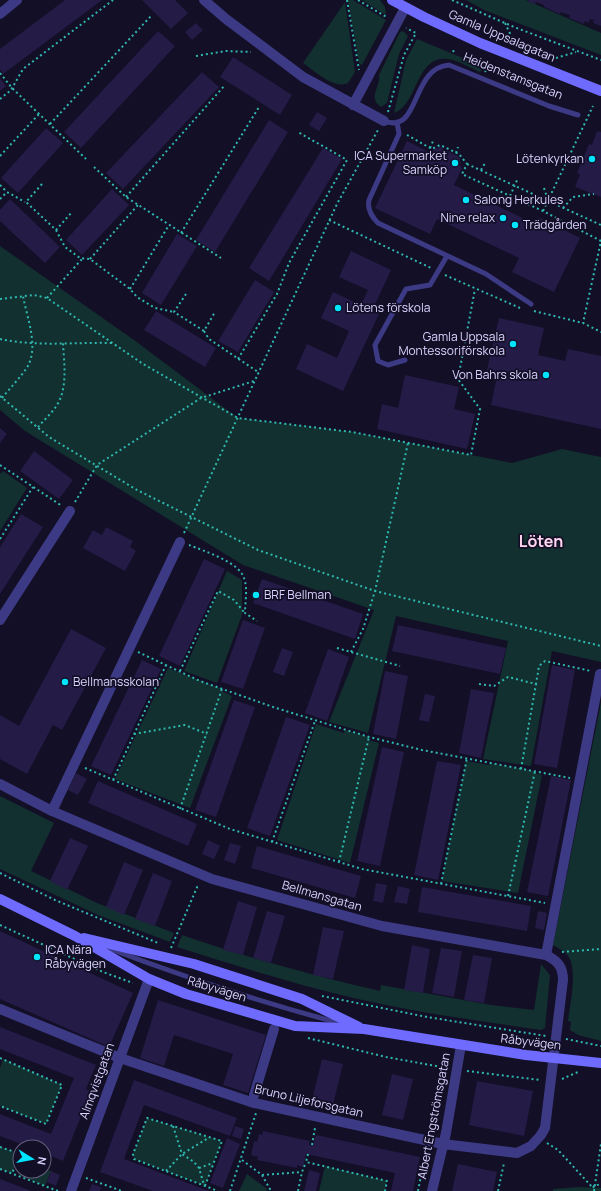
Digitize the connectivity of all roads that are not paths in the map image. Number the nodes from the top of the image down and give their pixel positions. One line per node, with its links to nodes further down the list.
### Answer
1 (18, 0): 5 (street)
2 (204, 0): 7 (street)
3 (394, 1): 4 (main road, Gamla Uppsalagatan)
4 (405, 8): 6 (main road, Gamla Uppsalagatan); 7 (street)
5 (0, 14)
6 (601, 91)
7 (353, 105): 9 (street)
8 (578, 115): 10 (lane, Heidenstamsgatan)
9 (384, 121): 10 (lane)
10 (397, 122): 11 (lane)
11 (447, 256): 12 (lane); 13 (lane)
12 (531, 304)
13 (405, 360)
14 (70, 511): 16 (street)
15 (180, 542): 19 (street)
16 (0, 620)
17 (600, 674): 22 (street)
18 (0, 784): 19 (street, Bellmansgatan)
19 (52, 811): 22 (street, Bellmansgatan)
20 (0, 899): 21 (main road, Råbyvägen)
21 (74, 936): 23 (main road, Råbyvägen); 26 (lane, Råbyvägen); 26 (main road, Råbyvägen)
22 (546, 955): 29 (street)
23 (149, 979): 26 (main road, Råbyvägen); 28 (street, Almqvistgatan)
24 (0, 1008): 28 (street, Bruno Liljeforsgatan)
25 (274, 1029): 31 (street)
26 (364, 1029): 27 (main road, Råbyvägen)
27 (461, 1045): 29 (main road, Råbyvägen); 32 (street, Albert Engströmsgatan)
28 (120, 1058): 32 (street, Bruno Liljeforsgatan); 33 (street, Almqvistgatan)
29 (554, 1058): 30 (main road, Råbyvägen); 32 (street, Bruno Liljeforsgatan)
30 (601, 1064)
31 (254, 1095)
32 (443, 1144): 34 (street, Albert Engströmsgatan)
33 (71, 1191)
34 (432, 1191)

